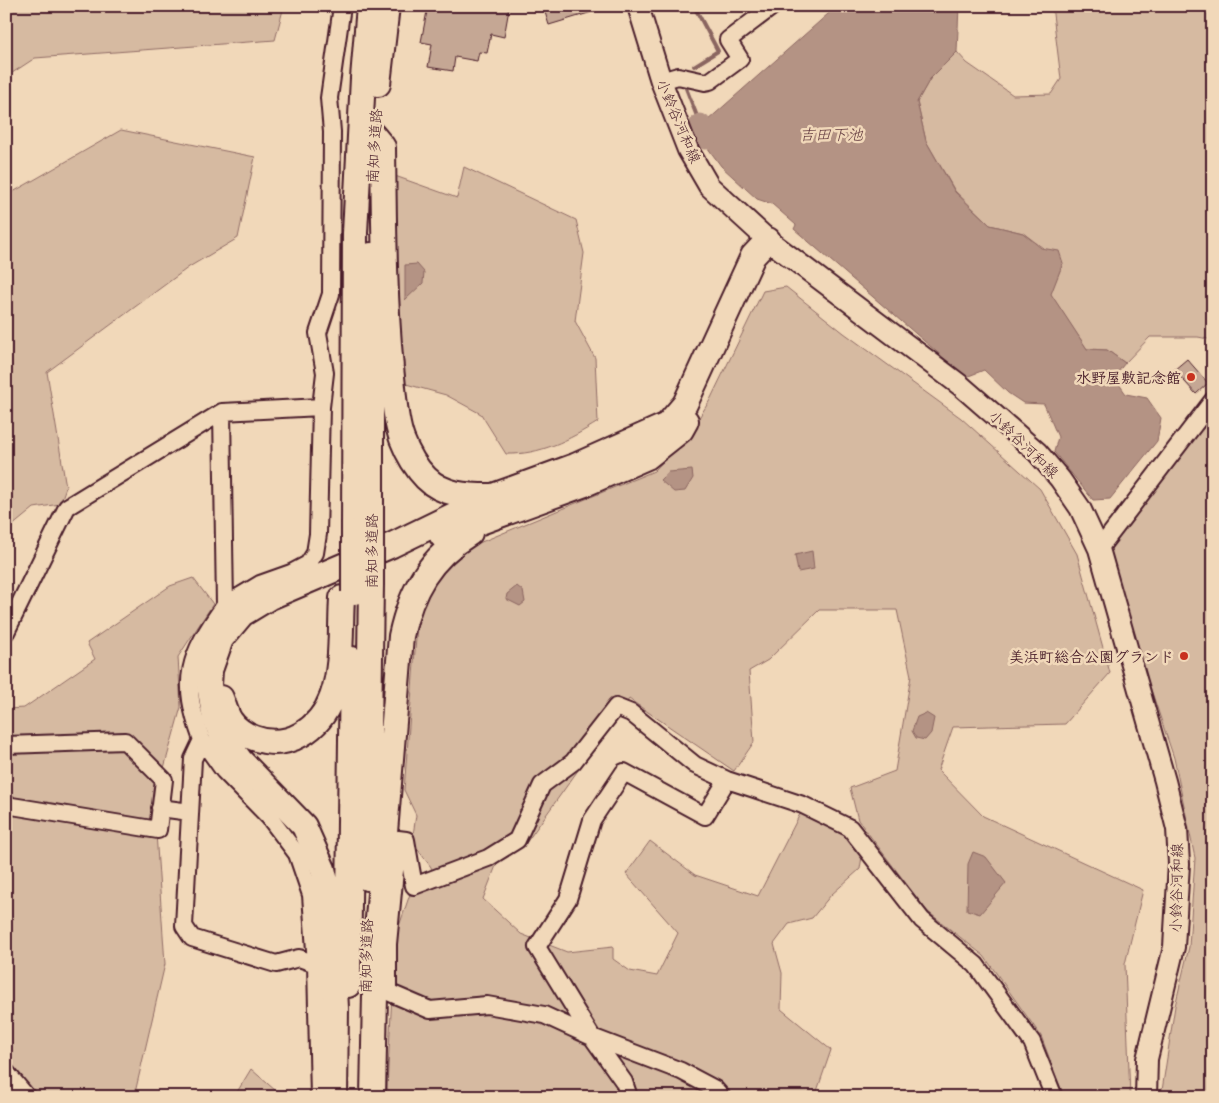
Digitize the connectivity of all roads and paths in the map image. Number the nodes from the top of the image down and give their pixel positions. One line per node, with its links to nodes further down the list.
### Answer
1 (342, 6): 10 (street)
2 (369, 6): 13 (highway, 南知多道路)
3 (387, 6): 7 (highway, 南知多道路)
4 (638, 6): 6 (main road, 小鈴谷河和線)
5 (773, 6): 6 (street)
6 (661, 81): 8 (main road, 小鈴谷河和線)
7 (373, 135): 12 (highway); 13 (highway, 南知多道路)
8 (768, 240): 12 (highway); 14 (main road, 小鈴谷河和線)
9 (1213, 400): 14 (street)
10 (321, 407): 11 (street); 16 (street)
11 (222, 412): 16 (street); 17 (street)
12 (494, 507): 15 (highway); 29 (highway); 32 (highway)
13 (356, 534): 15 (highway, 南知多道路, bridge)
14 (1100, 549): 36 (main road, 小鈴谷河和線)
15 (356, 591): 30 (highway, 南知多道路); 31 (highway, 南知多道路)
16 (225, 605): 18 (street)
17 (6, 632)
18 (202, 740): 23 (street); 24 (street)
19 (6, 745): 22 (street)
20 (727, 780): 25 (street); 25 (street); 35 (street)
21 (6, 805): 22 (street)
22 (160, 808): 23 (street)
23 (190, 812): 24 (street)
24 (316, 964): 28 (street)
25 (592, 1037): 33 (street); 34 (street)
26 (6, 1072): 27 (street)
27 (27, 1097)
28 (319, 1097)
29 (335, 1097)
30 (346, 1097)
31 (364, 1097)
32 (373, 1097)
33 (629, 1097)
34 (722, 1097)
35 (1054, 1097)
36 (1146, 1097)

